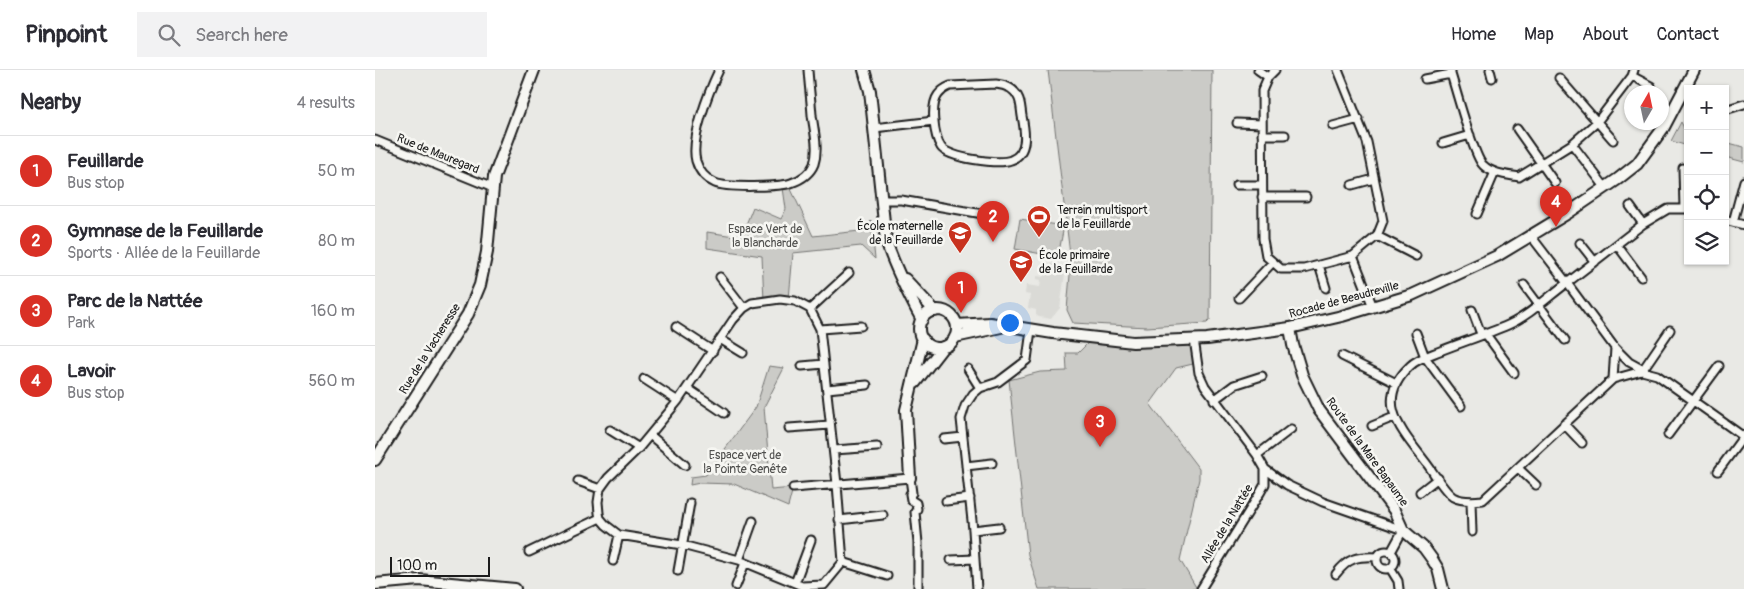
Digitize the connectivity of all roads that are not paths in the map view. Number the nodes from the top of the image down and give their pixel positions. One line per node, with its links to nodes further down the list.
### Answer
1 (534, 70): 47 (street, Rue de la Vacheresse)
2 (719, 70): 3 (street)
3 (808, 70)
4 (865, 70): 18 (street)
5 (873, 70): 18 (street)
6 (1258, 70): 13 (street)
7 (1275, 70): 13 (street)
8 (1338, 70): 21 (street)
9 (1489, 70): 14 (street)
10 (1694, 70): 46 (street, Rocade de Beaudreville)
11 (1451, 72): 16 (street); 31 (street)
12 (1633, 73): 17 (street); 23 (street)
13 (1268, 77): 25 (street)
14 (1492, 78)
15 (1559, 78): 23 (street)
16 (1425, 79)
17 (1650, 85)
18 (870, 91): 27 (street)
19 (1744, 104): 20 (street)
20 (1729, 109)
21 (1359, 119): 26 (street); 39 (street)
22 (934, 121): 22 (street); 27 (street)
23 (1597, 122): 33 (street); 35 (street)
24 (1237, 123): 25 (street)
25 (1262, 124): 29 (street)
26 (1333, 126)
27 (874, 128): 50 (street)
28 (1517, 129): 36 (street)
29 (1262, 134): 30 (street); 44 (street)
30 (1285, 135)
31 (1470, 135): 34 (street); 38 (street)
32 (375, 140): 47 (street, Rue de Mauregard)
33 (1613, 140)
34 (1443, 142)
35 (1573, 144): 36 (street); 46 (street)
36 (1542, 163): 38 (street); 42 (street)
37 (1683, 168): 41 (street)
38 (1495, 172): 54 (street)
39 (1374, 179): 45 (street); 59 (street)
40 (1744, 181): 56 (street)
41 (1684, 182)
42 (1555, 183)
43 (1236, 185): 44 (street)
44 (1262, 185): 48 (street)
45 (1352, 185)
46 (1605, 187): 60 (street, Rocade de Beaudreville)
47 (493, 188): 141 (street, Rue de la Vacheresse)
48 (1262, 197): 49 (street); 65 (street)
49 (1306, 197)
50 (881, 200): 53 (street); 68 (street)
51 (1630, 206): 57 (street)
52 (1684, 209): 57 (street)
53 (983, 214)
54 (1477, 214)
55 (1729, 221): 56 (street)
56 (1733, 222): 58 (street)
57 (1643, 224): 62 (street)
58 (1744, 225)
59 (1377, 236): 63 (street); 64 (street)
60 (1531, 236): 72 (street); 78 (street, Rocade de Beaudreville)
61 (1580, 243): 66 (street)
62 (1617, 245): 66 (street); 71 (street)
63 (1353, 256): 67 (street); 78 (street)
64 (1416, 256)
65 (1273, 262): 67 (street); 75 (street)
66 (1595, 262): 72 (street)
67 (1319, 265): 74 (street)
68 (897, 270): 81 (street); 82 (street)
69 (849, 273): 79 (street)
70 (720, 277): 77 (street)
71 (1641, 277)
72 (1567, 283): 76 (street); 99 (street)
73 (1524, 285): 76 (street)
74 (1326, 288)
75 (1239, 298)
76 (1538, 306): 92 (street); 97 (street)
77 (744, 308): 79 (street); 94 (street)
78 (1373, 308): 87 (street, Rocade de Beaudreville)
79 (811, 309): 88 (street)
80 (1472, 310): 92 (street)
81 (935, 311): 82 (street); 83 (street)
82 (922, 320): 96 (street)
83 (957, 325): 85 (street, Rocade de Beaudreville); 93 (street)
84 (861, 326): 88 (street)
85 (1004, 326): 89 (street, Rocade de Beaudreville); 93 (street, Rocade de Beaudreville)
86 (675, 327): 100 (street)
87 (1290, 328): 95 (street, Rocade de Beaudreville); 166 (street, Route de la Mare Bapaume)
88 (820, 329): 104 (street)
89 (1031, 330): 95 (street, Rocade de Beaudreville); 117 (street)
90 (1670, 330): 108 (street)
91 (1415, 333): 103 (street)
92 (1483, 334): 103 (street); 109 (street)
93 (955, 337): 98 (street)
94 (720, 339): 100 (street); 101 (street)
95 (1195, 339): 119 (street)
96 (923, 340): 98 (street); 115 (street)
97 (1565, 340)
98 (943, 347): 115 (street)
99 (1615, 348): 108 (street); 112 (street)
100 (713, 351): 116 (street)
101 (743, 354)
102 (1342, 356): 113 (street)
103 (1425, 357): 113 (street); 122 (street)
104 (825, 364): 105 (street); 118 (street)
105 (802, 366)
106 (1719, 366): 121 (street)
107 (968, 369): 117 (street)
108 (1642, 372): 112 (street); 121 (street)
109 (1514, 373)
110 (1262, 376): 119 (street)
111 (644, 379): 120 (street)
112 (1613, 379): 125 (street)
113 (1396, 383): 124 (street)
114 (867, 385): 118 (street)
115 (913, 386): 148 (street)
116 (687, 388): 120 (street); 123 (street)
117 (980, 388): 133 (street)
118 (827, 389): 126 (street)
119 (1214, 400): 140 (street)
120 (678, 401): 131 (street)
121 (1693, 401): 132 (street); 134 (street)
122 (1461, 406)
123 (724, 413)
124 (1394, 417): 127 (street); 149 (street)
125 (1564, 424): 136 (street); 146 (street)
126 (830, 425): 128 (street); 139 (street)
127 (1372, 426)
128 (789, 428)
129 (1291, 429): 140 (street)
130 (610, 430): 138 (street)
131 (650, 435): 138 (street); 143 (street)
132 (1668, 435)
133 (963, 436): 135 (street); 144 (street)
134 (1744, 437): 147 (street)
135 (944, 439)
136 (1582, 443)
137 (877, 447): 139 (street)
138 (639, 448): 154 (street)
139 (834, 450): 151 (street)
140 (1257, 455): 145 (street)
141 (375, 460)
142 (992, 463): 144 (street)
143 (685, 465)
144 (967, 466): 156 (street)
145 (1265, 468): 166 (street); 194 (street, Allée de la Nattée)
146 (1518, 468): 152 (street); 157 (street)
147 (1718, 471)
148 (910, 478): 151 (street); 192 (street)
149 (1438, 478): 155 (street); 157 (street)
150 (578, 481): 154 (street)
151 (837, 484): 153 (street); 162 (street)
152 (1536, 485)
153 (793, 488)
154 (600, 489): 161 (street)
155 (1419, 492)
156 (970, 498): 158 (street); 165 (street)
157 (1471, 501): 167 (street)
158 (946, 502)
159 (690, 503): 170 (street)
160 (883, 515): 162 (street)
161 (600, 518): 168 (street); 171 (street)
162 (839, 520): 178 (street)
163 (753, 521): 177 (street)
164 (999, 527): 165 (street)
165 (973, 530): 174 (street)
166 (1403, 530): 172 (street); 186 (street, Route de la Mare Bapaume)
167 (1472, 532)
168 (619, 535): 170 (street); 175 (street)
169 (811, 540): 183 (street)
170 (682, 545): 177 (street); 180 (street)
171 (529, 552)
172 (1391, 552): 173 (street); 179 (street)
173 (1377, 557): 179 (street); 181 (street)
174 (975, 559): 176 (street); 193 (street)
175 (613, 560)
176 (951, 560)
177 (742, 561): 183 (street); 187 (street)
178 (843, 562): 182 (street); 188 (street)
179 (1390, 568): 195 (street)
180 (678, 571)
181 (1337, 574)
182 (887, 576)
183 (795, 583): 189 (street)
184 (375, 584): 185 (street)
185 (471, 585): 190 (street); 191 (street)
186 (1442, 585)
187 (736, 586)
188 (825, 587): 189 (street)
189 (802, 588)
190 (386, 589)
191 (515, 589)
192 (918, 589)
193 (977, 589)
194 (1201, 589)
195 (1399, 589)

